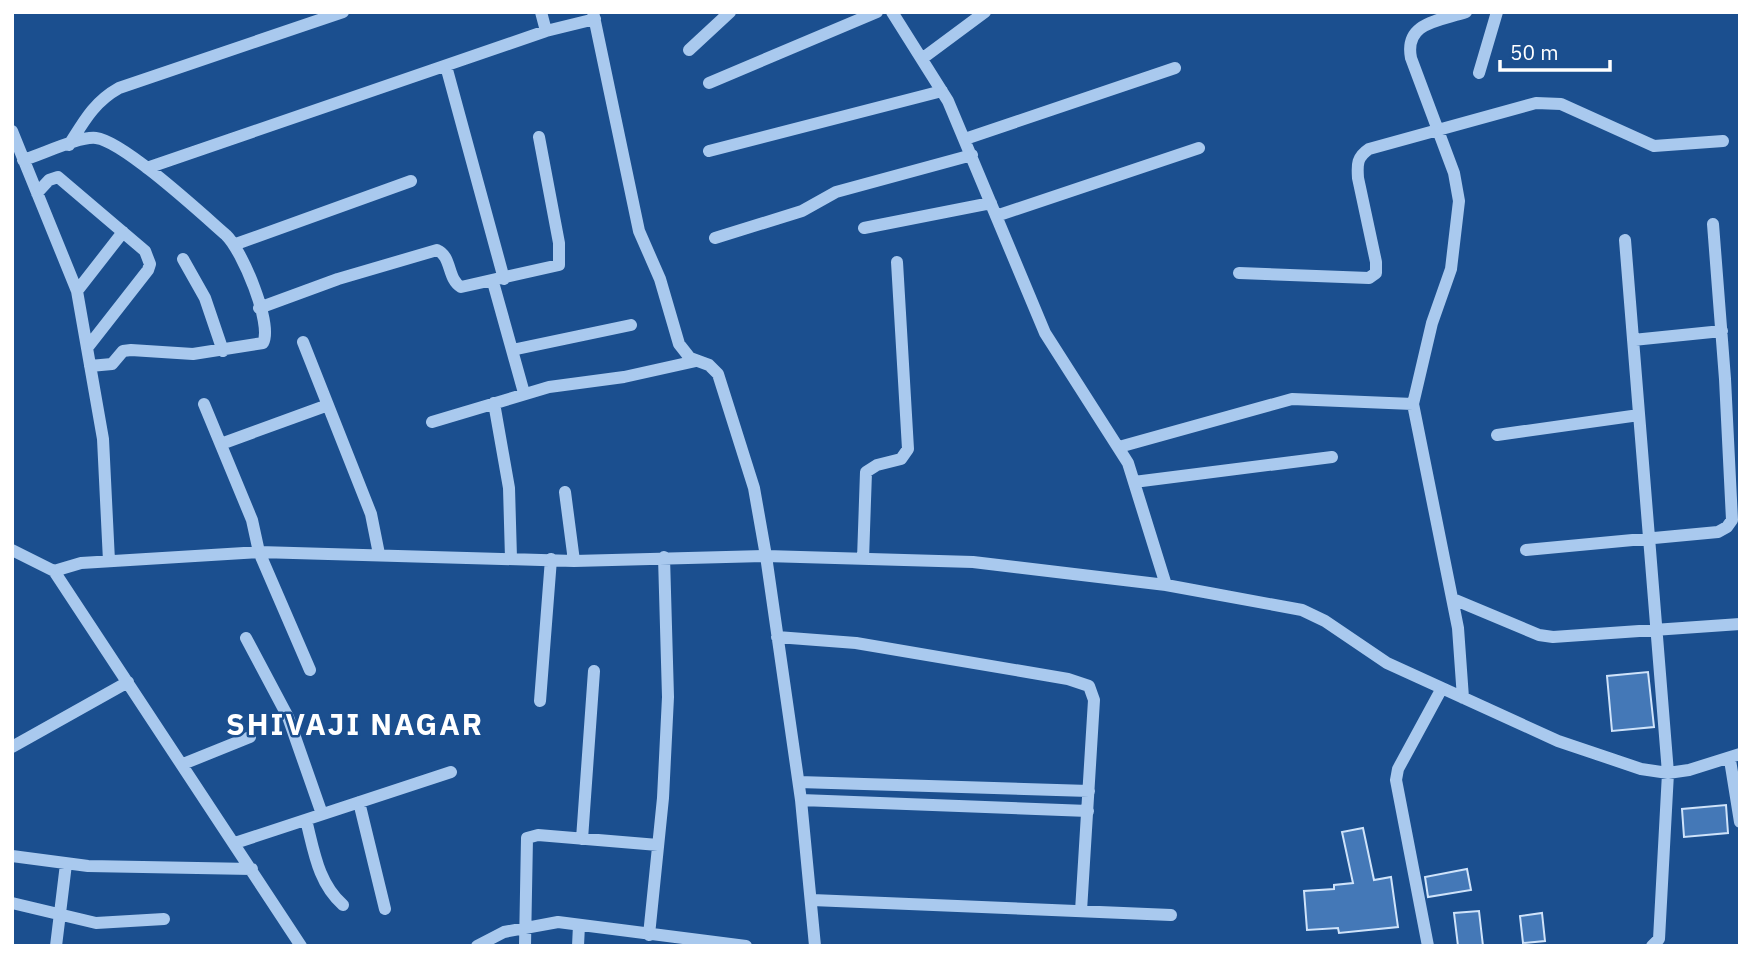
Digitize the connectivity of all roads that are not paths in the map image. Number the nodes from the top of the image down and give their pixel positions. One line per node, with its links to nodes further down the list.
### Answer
1 (344, 12): 23 (street)
2 (541, 12): 10 (street)
3 (730, 12): 11 (street)
4 (877, 12): 16 (street)
5 (892, 12): 12 (street)
6 (985, 12): 12 (street)
7 (1466, 12): 18 (street)
8 (1497, 12): 15 (street)
9 (594, 15): 10 (street); 52 (street)
10 (546, 31): 13 (street)
11 (690, 50)
12 (923, 58): 17 (street)
13 (446, 66): 28 (street); 42 (street)
14 (1175, 68): 21 (street)
15 (1479, 73)
16 (709, 83)
17 (942, 91): 21 (street); 25 (street)
18 (1438, 131): 22 (street); 41 (street); 57 (street)
19 (12, 133): 27 (street)
20 (539, 136): 42 (street)
21 (965, 139): 26 (street)
22 (1723, 141)
23 (69, 145): 27 (street); 28 (street)
24 (1199, 148): 32 (street)
25 (709, 151)
26 (972, 155): 31 (street); 36 (street)
27 (23, 160): 30 (street)
28 (147, 168): 38 (street)
29 (411, 181): 38 (street)
30 (37, 193): 35 (street); 43 (street)
31 (991, 203): 32 (street); 34 (street)
32 (996, 216): 63 (street)
33 (1713, 224): 46 (street)
34 (864, 228)
35 (123, 232): 43 (street); 49 (street)
36 (715, 238)
37 (1625, 240): 47 (street)
38 (236, 244): 44 (street)
39 (183, 259): 51 (street)
40 (897, 262): 76 (street)
41 (1239, 273)
42 (498, 281): 44 (street); 50 (street)
43 (76, 291): 49 (street)
44 (259, 308): 51 (street)
45 (631, 325): 50 (street)
46 (1722, 331): 47 (street); 67 (street)
47 (1633, 340): 59 (street)
48 (303, 342): 58 (street)
49 (87, 348): 53 (street)
50 (512, 350): 54 (street)
51 (223, 351): 53 (street)
52 (696, 361): 54 (street); 72 (street)
53 (90, 366): 77 (street)
54 (524, 393): 55 (street)
55 (494, 403): 60 (street); 74 (street)
56 (204, 404): 62 (street)
57 (1413, 404): 63 (street); 81 (street)
58 (328, 405): 62 (street); 71 (street)
59 (1639, 415): 61 (street); 67 (street)
60 (432, 422)
61 (1497, 435)
62 (221, 444): 70 (street)
63 (1119, 447): 65 (street)
64 (1332, 457): 65 (street)
65 (1133, 482): 80 (street)
66 (565, 492): 78 (street)
67 (1649, 538): 69 (street); 83 (street)
68 (12, 550): 79 (street)
69 (1525, 550)
70 (259, 552): 71 (street); 77 (street); 86 (street)
71 (379, 554): 74 (street)
72 (766, 556): 73 (street); 76 (street); 84 (street)
73 (664, 557): 78 (street); 110 (street)
74 (510, 558): 75 (street)
75 (551, 559): 78 (street); 91 (street)
76 (863, 559): 80 (street)
77 (109, 561): 79 (street)
78 (574, 561)
79 (54, 571): 88 (street)
80 (1166, 585): 89 (street)
81 (1453, 598): 83 (street); 90 (street)
82 (1740, 624): 83 (street)
83 (1657, 632): 97 (street)
84 (777, 637): 98 (street); 100 (street)
85 (246, 638): 105 (street)
86 (310, 670)
87 (594, 671): 108 (street)
88 (128, 682): 93 (street); 95 (street)
89 (1443, 688): 90 (street); 133 (street)
90 (1463, 698): 97 (street)
91 (540, 701)
92 (250, 737): 95 (street)
93 (12, 747)
94 (1735, 757): 97 (street); 107 (street)
95 (183, 764): 109 (street)
96 (451, 772): 102 (street)
97 (1668, 773): 125 (street)
98 (799, 782): 99 (street); 101 (street)
99 (973, 788): 100 (street); 103 (street)
100 (1088, 791): 104 (street)
101 (801, 800): 103 (street); 114 (street)
102 (359, 802): 105 (street); 117 (street)
103 (973, 807): 104 (street)
104 (1088, 811): 118 (street)
105 (322, 814): 106 (street)
106 (306, 820): 109 (street); 116 (street)
107 (1740, 822)
108 (582, 839): 110 (street); 123 (street)
109 (235, 843): 113 (street)
110 (658, 845): 124 (street)
111 (12, 856): 112 (street)
112 (66, 864): 113 (street); 119 (street)
113 (253, 869): 127 (street)
114 (812, 900): 118 (street); 132 (street)
115 (12, 903): 119 (street)
116 (344, 905)
117 (385, 909)
118 (1081, 911): 120 (street)
119 (60, 913): 121 (street); 126 (street)
120 (1171, 915)
121 (164, 919)
122 (579, 925): 123 (street); 124 (street); 130 (street)
123 (523, 927): 128 (street); 129 (street)
124 (649, 935): 131 (street)
125 (1657, 943)
126 (56, 946)
127 (302, 946)
128 (477, 946)
129 (525, 946)
130 (578, 946)
131 (746, 946)
132 (816, 946)
133 (1428, 946)

